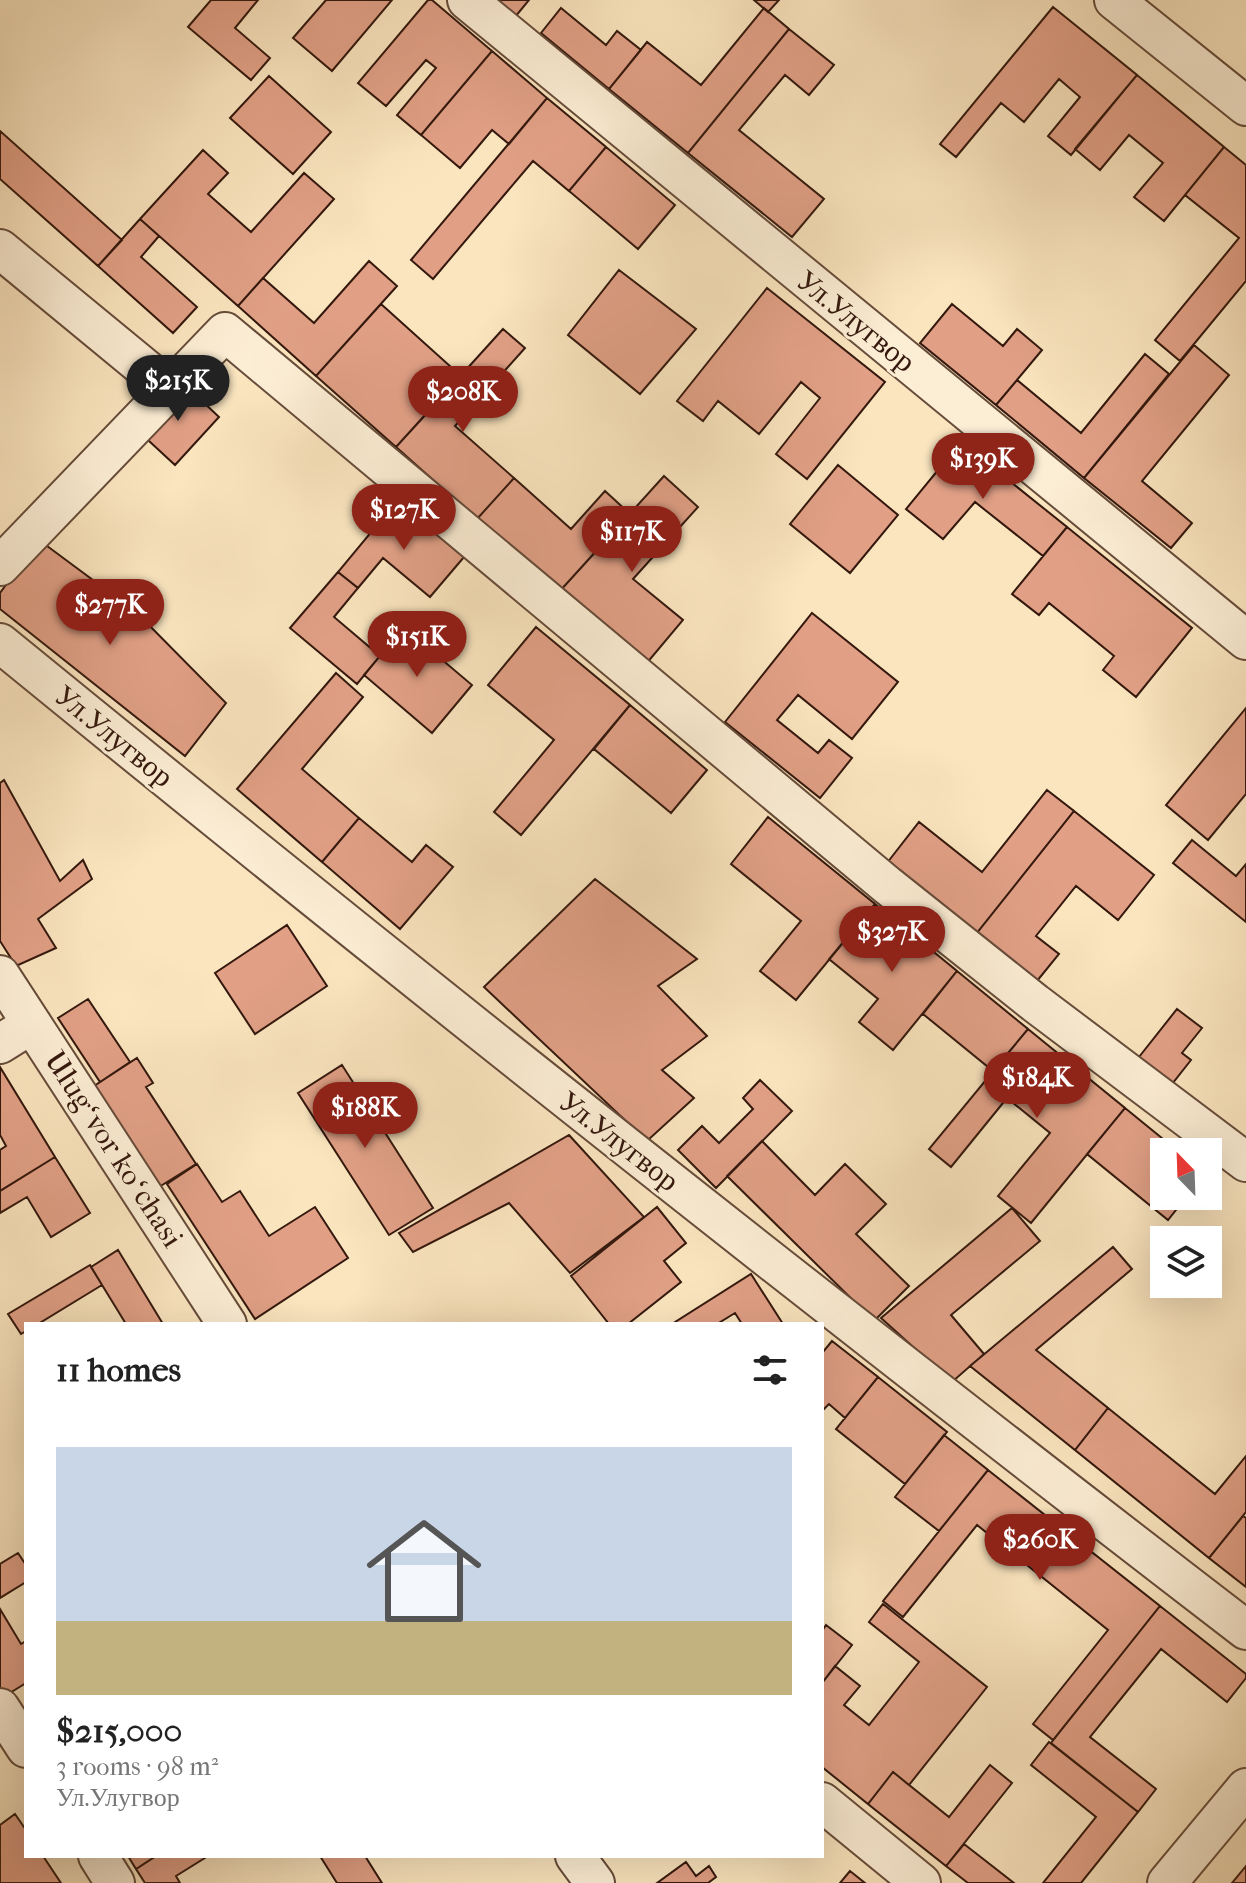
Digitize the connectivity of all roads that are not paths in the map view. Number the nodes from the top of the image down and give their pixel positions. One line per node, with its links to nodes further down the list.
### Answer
1 (467, 0): 7 (street, Ул.Улугвор)
2 (1114, 0): 3 (street)
3 (1246, 106)
4 (0, 249): 5 (street)
5 (170, 389): 6 (street); 12 (street)
6 (0, 566)
7 (1246, 640)
8 (0, 643): 14 (street, Ул.Улугвор)
9 (0, 975): 10 (street, Ulugʻvor koʻchasi)
10 (32, 1024): 11 (street); 13 (street, Ulugʻvor koʻchasi)
11 (0, 1044)
12 (1246, 1162)
13 (226, 1322)
14 (1246, 1630)
15 (0, 1708): 16 (street)
16 (24, 1745)
17 (1246, 1788): 24 (street)
18 (824, 1804): 23 (street)
19 (99, 1858): 21 (street)
20 (576, 1858): 22 (street)
21 (115, 1883)
22 (595, 1883)
23 (921, 1883)
24 (1167, 1883)

